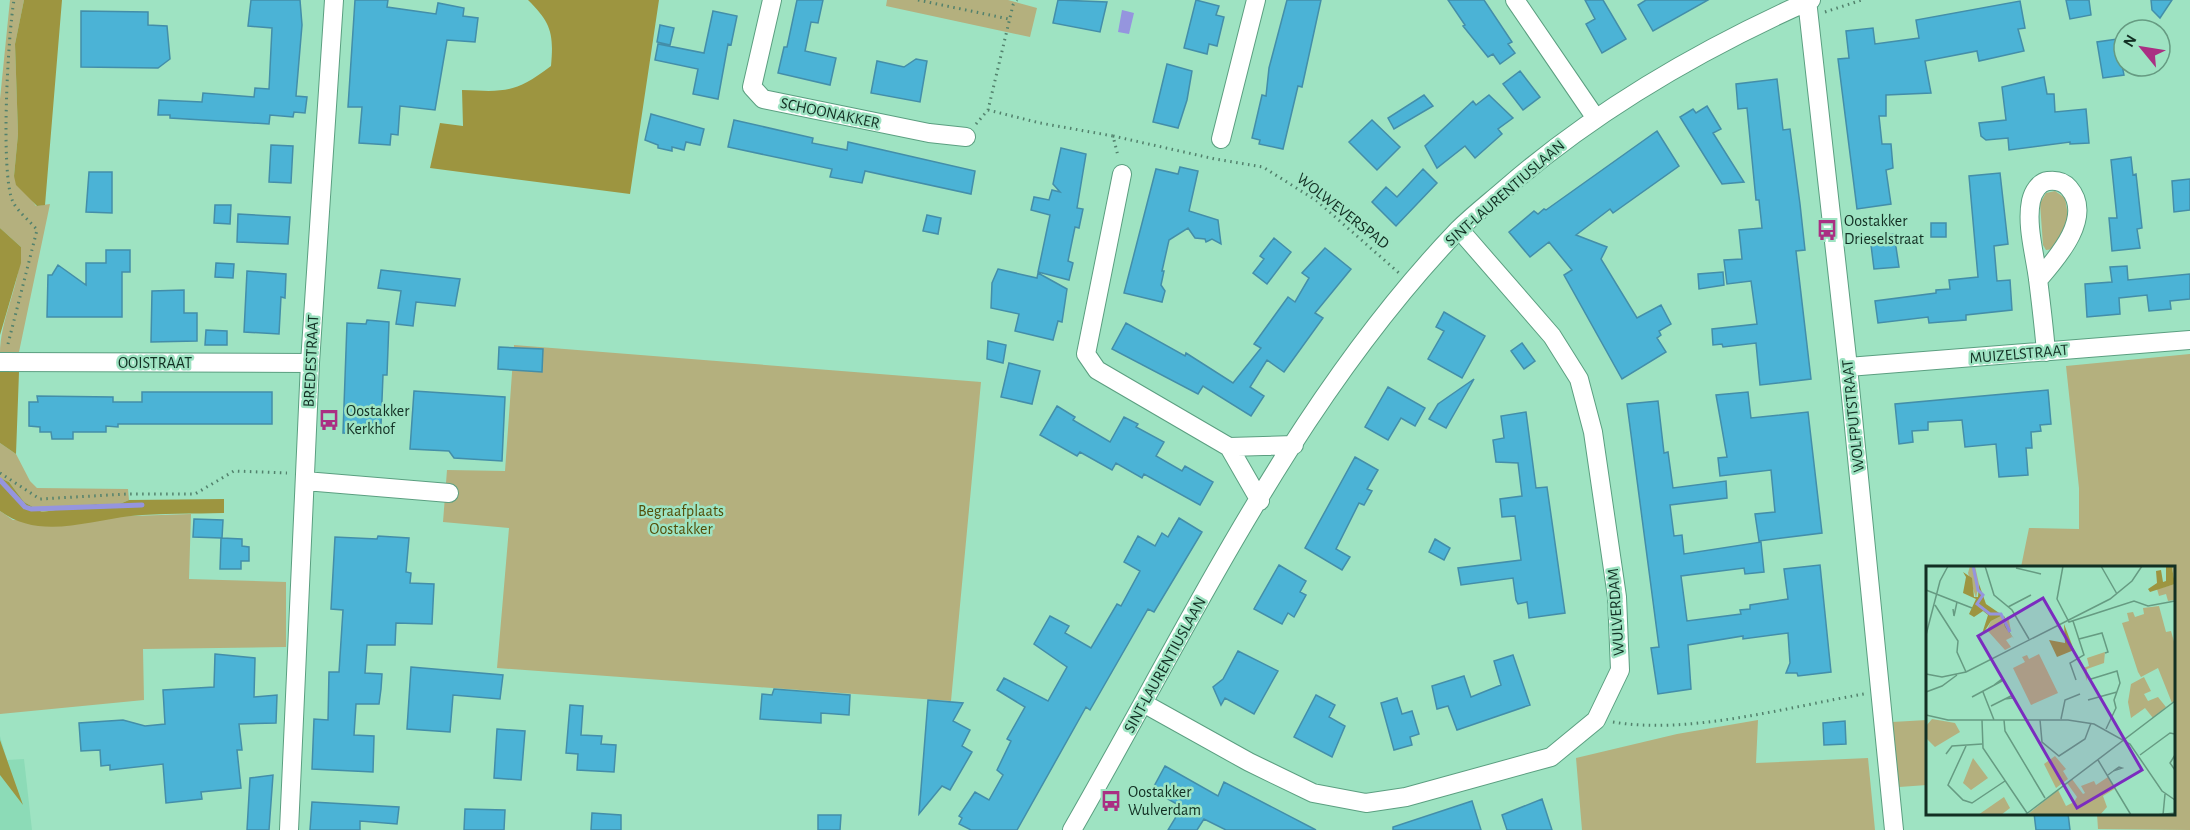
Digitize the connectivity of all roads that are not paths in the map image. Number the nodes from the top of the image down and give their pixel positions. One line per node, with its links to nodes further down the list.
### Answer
1 (334, 0): 15 (street, BREDESTRAAT)
2 (772, 0): 7 (street, SCHOONAKKER)
3 (1256, 0): 8 (street)
4 (1515, 0): 6 (street)
5 (1808, 1): 6 (street, SINT-LAURENTIUSLAAN); 16 (street, WOLFPUTSTRAAT)
6 (1595, 117): 10 (street, SINT-LAURENTIUSLAAN)
7 (966, 137)
8 (1221, 139)
9 (1122, 174): 18 (street)
10 (1459, 229): 17 (street, SINT-LAURENTIUSLAAN); 22 (street, WULVERDAM)
11 (2038, 280): 11 (street); 13 (street)
12 (2190, 340): 13 (street, MUIZELSTRAAT)
13 (2046, 352): 16 (street, MUIZELSTRAAT)
14 (2, 362): 15 (street, OOISTRAAT)
15 (310, 363): 19 (street, BREDESTRAAT)
16 (1848, 367): 25 (street, WOLFPUTSTRAAT)
17 (1294, 445): 18 (street); 21 (street, SINT-LAURENTIUSLAAN)
18 (1229, 447): 21 (street)
19 (305, 475): 20 (street); 23 (street, BREDESTRAAT)
20 (449, 493)
21 (1260, 501): 22 (street, SINT-LAURENTIUSLAAN)
22 (1143, 703): 24 (street, SINT-LAURENTIUSLAAN)
23 (289, 830)
24 (1072, 830)
25 (1894, 830)

